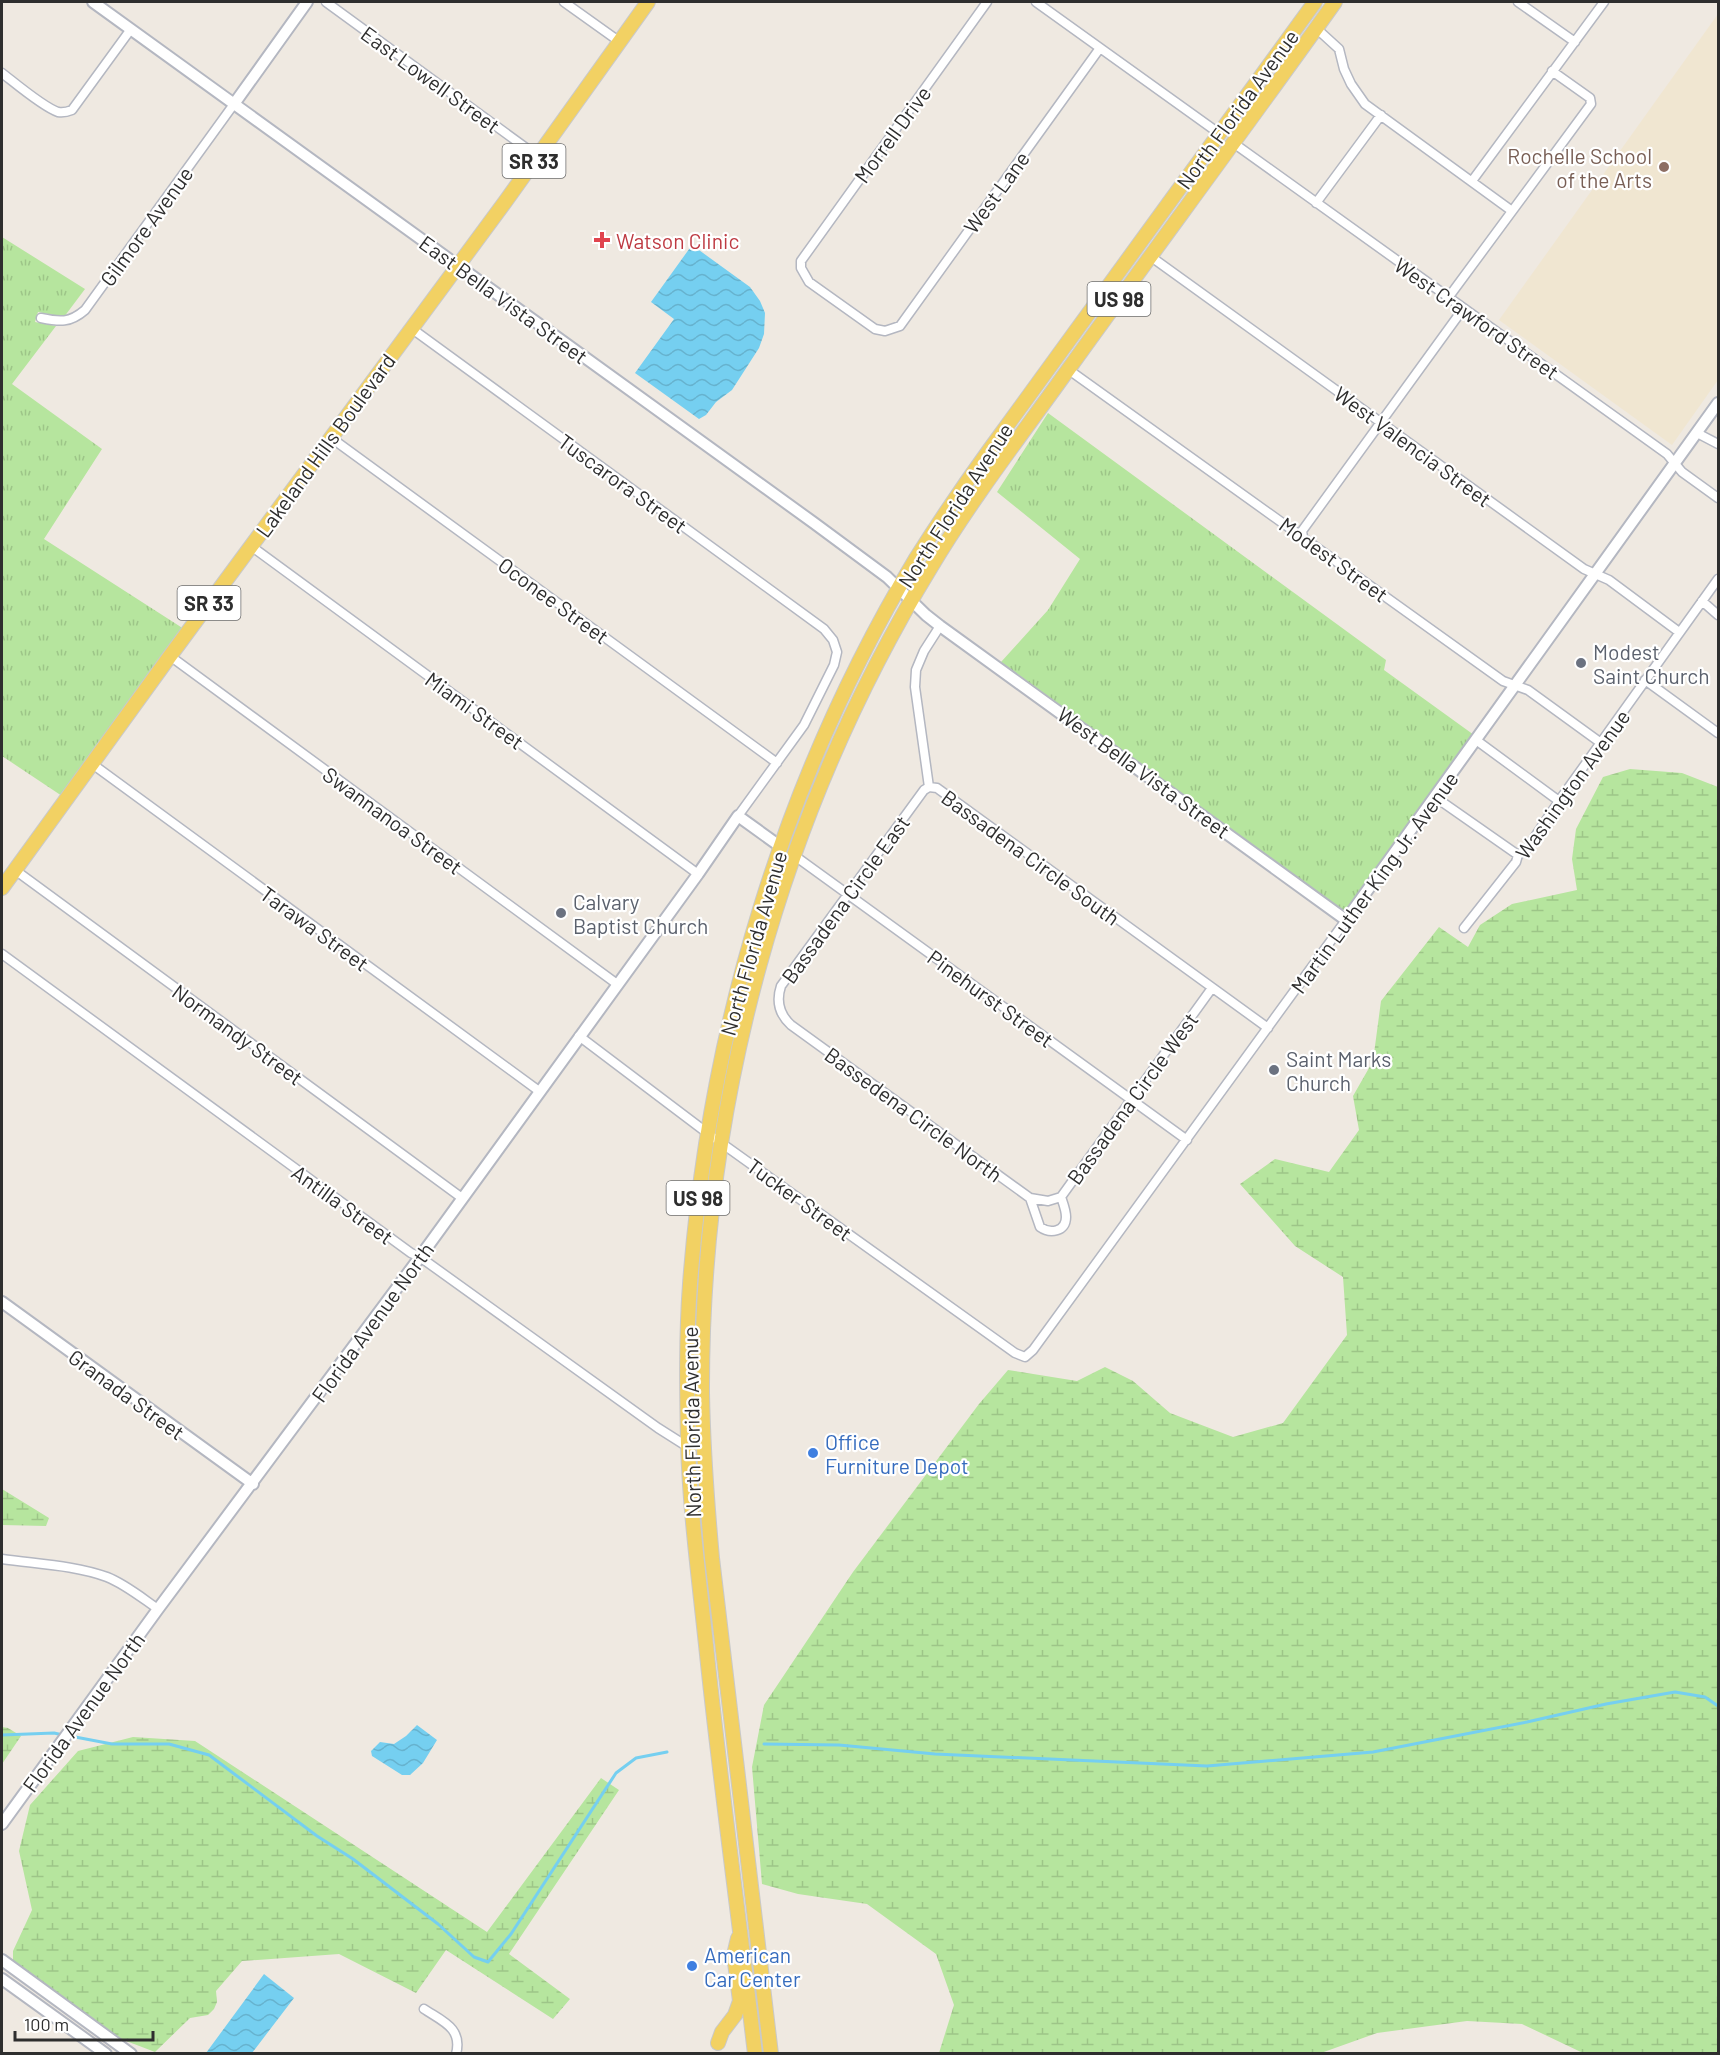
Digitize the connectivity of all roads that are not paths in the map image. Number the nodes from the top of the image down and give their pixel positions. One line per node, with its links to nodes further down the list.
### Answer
1 (93, 2): 13 (street, East Bella Vista Street)
2 (307, 2): 20 (street)
3 (326, 2): 24 (street, East Lowell Street)
4 (564, 2): 14 (street)
5 (648, 2): 14 (main road, Lakeland Hills Boulevard / SR 33)
6 (987, 2): 36 (street, Morrell Drive)
7 (1036, 2): 16 (street)
8 (1315, 2): 17 (main road, North Florida Avenue / US 98)
9 (1335, 2): 12 (main road, North Florida Avenue / US 98)
10 (1518, 2): 15 (street)
11 (1604, 2): 15 (street)
12 (1316, 28): 21 (street); 23 (main road, North Florida Avenue / US 98)
13 (131, 29): 19 (street); 20 (street, East Bella Vista Street)
14 (620, 42): 24 (main road, Lakeland Hills Boulevard / SR 33)
15 (1575, 42): 18 (street)
16 (1100, 48): 22 (street); 36 (street, West Lane)
17 (1279, 52): 22 (main road, North Florida Avenue / US 98); 23 (main road)
18 (1552, 71): 25 (street); 27 (street)
19 (2, 73)
20 (234, 104): 30 (street, East Bella Vista Street); 34 (street, Gilmore Avenue)
21 (1381, 116): 25 (street); 26 (street)
22 (1220, 134): 28 (main road); 31 (main road, North Florida Avenue / US 98)
23 (1232, 142): 26 (street, West Crawford Street); 28 (main road, North Florida Avenue / US 98)
24 (537, 156): 30 (main road, Lakeland Hills Boulevard / SR 33)
25 (1472, 181): 27 (street)
26 (1316, 203): 32 (street, West Crawford Street)
27 (1512, 211): 32 (street)
28 (1159, 243): 29 (main road, North Florida Avenue / US 98)
29 (1150, 256): 37 (main road, North Florida Avenue / US 98); 39 (street, West Valencia Street)
30 (458, 265): 35 (main road, Lakeland Hills Boulevard / SR 33); 49 (street, East Bella Vista Street)
31 (1113, 279): 37 (main road); 49 (main road, North Florida Avenue / US 98)
32 (1448, 298): 33 (street, West Crawford Street)
33 (1463, 309): 39 (street); 43 (street, West Crawford Street)
34 (41, 318)
35 (411, 328): 41 (main road, Lakeland Hills Boulevard / SR 33); 62 (street, Tuscarora Street)
36 (888, 331)
37 (1069, 369): 45 (street, Modest Street); 50 (main road, North Florida Avenue / US 98)
38 (1719, 404): 40 (street, Martin Luther King Jr. Avenue)
39 (1381, 422): 45 (street); 47 (street, West Valencia Street)
40 (1697, 433): 42 (street); 43 (street, Martin Luther King Jr. Avenue)
41 (330, 437): 46 (main road, Lakeland Hills Boulevard / SR 33); 62 (street, Oconee Street)
42 (1719, 444)
43 (1676, 463): 44 (street, West Crawford Street); 47 (street, Martin Luther King Jr. Avenue)
44 (1719, 498)
45 (1303, 537): 57 (street, Modest Street)
46 (251, 546): 55 (main road, Lakeland Hills Boulevard / SR 33); 71 (street, Miami Street)
47 (1596, 574): 54 (street, West Valencia Street); 57 (street, Martin Luther King Jr. Avenue)
48 (1719, 579): 51 (street, Washington Avenue)
49 (899, 589): 50 (street, East Bella Vista Street); 67 (main road, North Florida Avenue / US 98)
50 (911, 601): 53 (street, West Bella Vista Street); 69 (main road, North Florida Avenue / US 98)
51 (1702, 601): 52 (street); 54 (street, Washington Avenue)
52 (1719, 615)
53 (940, 626): 63 (street, Bassadena Circle South); 74 (street, West Bella Vista Street)
54 (1679, 632): 56 (street, Washington Avenue)
55 (170, 656): 61 (main road, Lakeland Hills Boulevard / SR 33); 77 (street, Swannanoa Street)
56 (1646, 680): 58 (street); 60 (street, Washington Avenue)
57 (1516, 685): 59 (street, Martin Luther King Jr. Avenue); 60 (street, Modest Street)
58 (1719, 733)
59 (1476, 740): 64 (street, Martin Luther King Jr. Avenue); 65 (street)
60 (1601, 743): 65 (street, Washington Avenue)
61 (91, 763): 70 (main road, Lakeland Hills Boulevard / SR 33); 82 (street, Tarawa Street)
62 (777, 763): 66 (street)
63 (929, 787): 73 (street, Bassadena Circle East); 78 (street, Bassadena Circle South)
64 (1435, 797): 68 (street); 74 (street, Martin Luther King Jr. Avenue)
65 (1559, 801): 68 (street, Washington Avenue)
66 (738, 816): 67 (street); 71 (street, Florida Avenue North)
67 (781, 847): 84 (main road, North Florida Avenue / US 98)
68 (1518, 855): 75 (street, Washington Avenue)
69 (795, 856): 73 (street, Pinehurst Street); 86 (main road, North Florida Avenue / US 98)
70 (15, 870): 72 (main road, Lakeland Hills Boulevard / SR 33); 88 (street, Normandy Street)
71 (698, 874): 77 (street, Florida Avenue North)
72 (2, 888)
73 (848, 894): 79 (street, Bassadena Circle East); 83 (street, Pinehurst Street)
74 (1346, 920): 80 (street, Martin Luther King Jr. Avenue)
75 (1464, 928)
76 (2, 954): 91 (street, Antilla Street)
77 (617, 984): 81 (street, Florida Avenue North)
78 (1212, 988): 80 (street, Bassadena Circle South); 83 (street, Bassadena Circle West)
79 (784, 1018): 89 (street, Bassedena Circle North)
80 (1268, 1028): 85 (street, Martin Luther King Jr. Avenue)
81 (579, 1036): 82 (street, Florida Avenue North); 84 (street, Tucker Street)
82 (539, 1091): 88 (street, Florida Avenue North)
83 (1132, 1100): 85 (street, Pinehurst Street); 87 (street, Bassadena Circle West)
84 (706, 1132): 86 (street, Tucker Street); 94 (main road, North Florida Avenue / US 98)
85 (1187, 1140): 93 (street, Martin Luther King Jr. Avenue)
86 (722, 1143): 93 (street, Tucker Street); 97 (main road, North Florida Avenue / US 98)
87 (1061, 1197): 89 (street); 90 (street, Bassadena Circle West)
88 (462, 1198): 91 (street, Florida Avenue North)
89 (1030, 1198): 90 (street, Bassedena Circle North)
90 (1048, 1201)
91 (420, 1257): 95 (street, Antilla Street); 96 (street, Florida Avenue North)
92 (2, 1302): 96 (street, Granada Street)
93 (1025, 1357)
94 (688, 1382): 95 (main road, North Florida Avenue / US 98); 97 (main road)
95 (688, 1447): 99 (main road, North Florida Avenue / US 98)
96 (253, 1484): 100 (street, Florida Avenue North)
97 (709, 1524): 101 (main road, North Florida Avenue / US 98)
98 (2, 1559): 100 (street)
99 (697, 1563): 101 (main road); 102 (main road, North Florida Avenue / US 98)
100 (158, 1609): 103 (street, Florida Avenue North)
101 (727, 1687): 104 (main road, North Florida Avenue / US 98)
102 (712, 1706): 104 (main road); 105 (main road, North Florida Avenue / US 98)
103 (2, 1824)
104 (745, 1839): 114 (main road, North Florida Avenue / US 98)
105 (740, 1930): 109 (main road); 113 (main road, North Florida Avenue / US 98)
106 (2, 1960): 111 (street)
107 (2, 1979): 110 (street)
108 (424, 2009): 112 (street)
109 (718, 2043)
110 (105, 2054)
111 (131, 2054)
112 (456, 2054)
113 (755, 2054)
114 (771, 2054)

